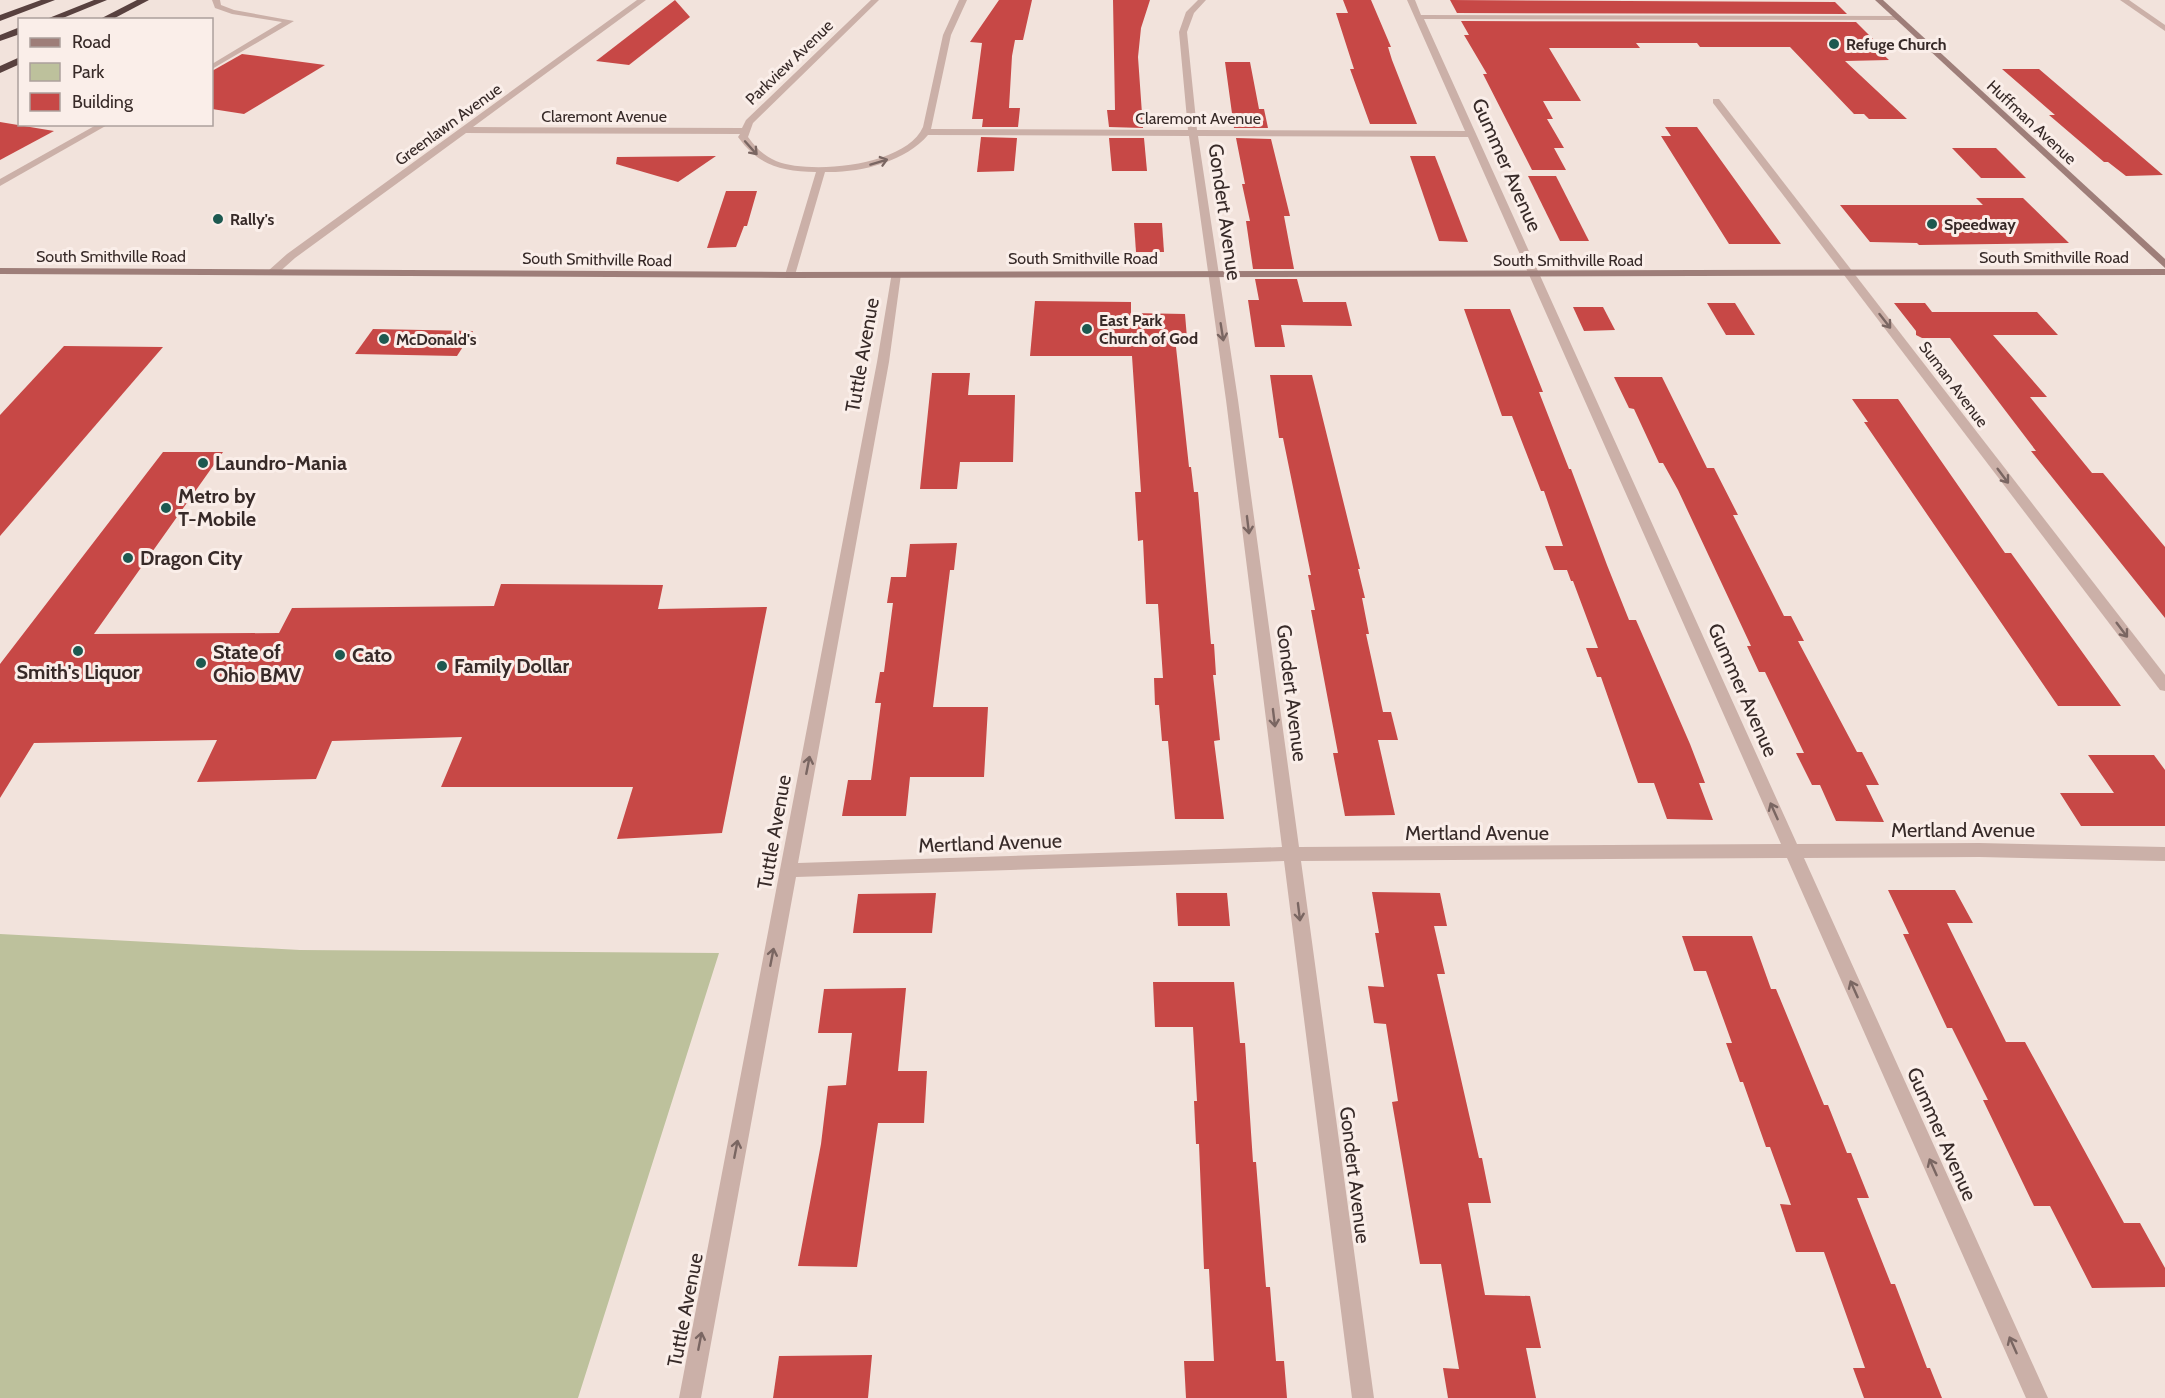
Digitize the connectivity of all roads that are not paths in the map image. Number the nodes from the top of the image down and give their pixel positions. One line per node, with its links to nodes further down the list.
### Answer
1 (26, 0): 13 (highway)
2 (50, 0): 15 (highway)
3 (102, 0): 16 (highway)
4 (144, 0): 17 (highway)
5 (216, 0): 23 (street)
6 (642, 0): 27 (street, Greenlawn Avenue)
7 (875, 0): 28 (street, Parkview Avenue)
8 (963, 0): 29 (street)
9 (1202, 0): 30 (street, Gondert Avenue)
10 (1411, 0): 14 (street, Gummer Avenue)
11 (1878, 0): 18 (main road, Huffman Avenue)
12 (2124, 0): 19 (street)
13 (0, 8)
14 (1418, 17): 18 (street); 31 (street, Gummer Avenue)
15 (0, 18)
16 (53, 18)
17 (106, 18)
18 (1898, 18): 34 (main road, Huffman Avenue)
19 (2165, 29)
20 (18, 31): 21 (highway)
21 (0, 38)
22 (18, 61): 24 (highway)
23 (213, 66)
24 (0, 70)
25 (1716, 101): 40 (street, Suman Avenue)
26 (101, 126): 33 (street)
27 (464, 130): 28 (street, Claremont Avenue); 37 (street, Greenlawn Avenue)
28 (744, 131): 32 (street, Parkview Avenue, one-way to 32)
29 (926, 132): 30 (street, Claremont Avenue); 32 (street, Parkview Avenue, one-way to 29)
30 (1193, 133): 31 (street, Claremont Avenue); 39 (street, Gondert Avenue)
31 (1471, 134): 42 (street, Gummer Avenue)
32 (821, 170): 41 (street)
33 (0, 183)
34 (2165, 265)
35 (0, 271): 37 (main road, South Smithville Road)
36 (2165, 272): 40 (main road, South Smithville Road)
37 (272, 273): 41 (main road, South Smithville Road)
38 (896, 274): 39 (main road, South Smithville Road); 41 (main road, South Smithville Road); 47 (street, Tuttle Avenue, one-way to 38)
39 (1213, 274): 42 (main road, South Smithville Road); 45 (street, Gondert Avenue, one-way to 45)
40 (1850, 274): 42 (main road, South Smithville Road); 43 (street, Suman Avenue, one-way to 43)
41 (790, 275)
42 (1533, 275): 44 (street, Gummer Avenue, one-way to 42)
43 (2165, 686)
44 (1793, 853): 45 (street, Mertland Avenue); 46 (street, Mertland Avenue); 50 (street, Gummer Avenue, one-way to 44)
45 (1292, 854): 47 (street, Mertland Avenue); 49 (street, Gondert Avenue, one-way to 49)
46 (2165, 854)
47 (788, 870): 48 (street, Tuttle Avenue, one-way to 47)
48 (690, 1398)
49 (1363, 1398)
50 (2037, 1398)

